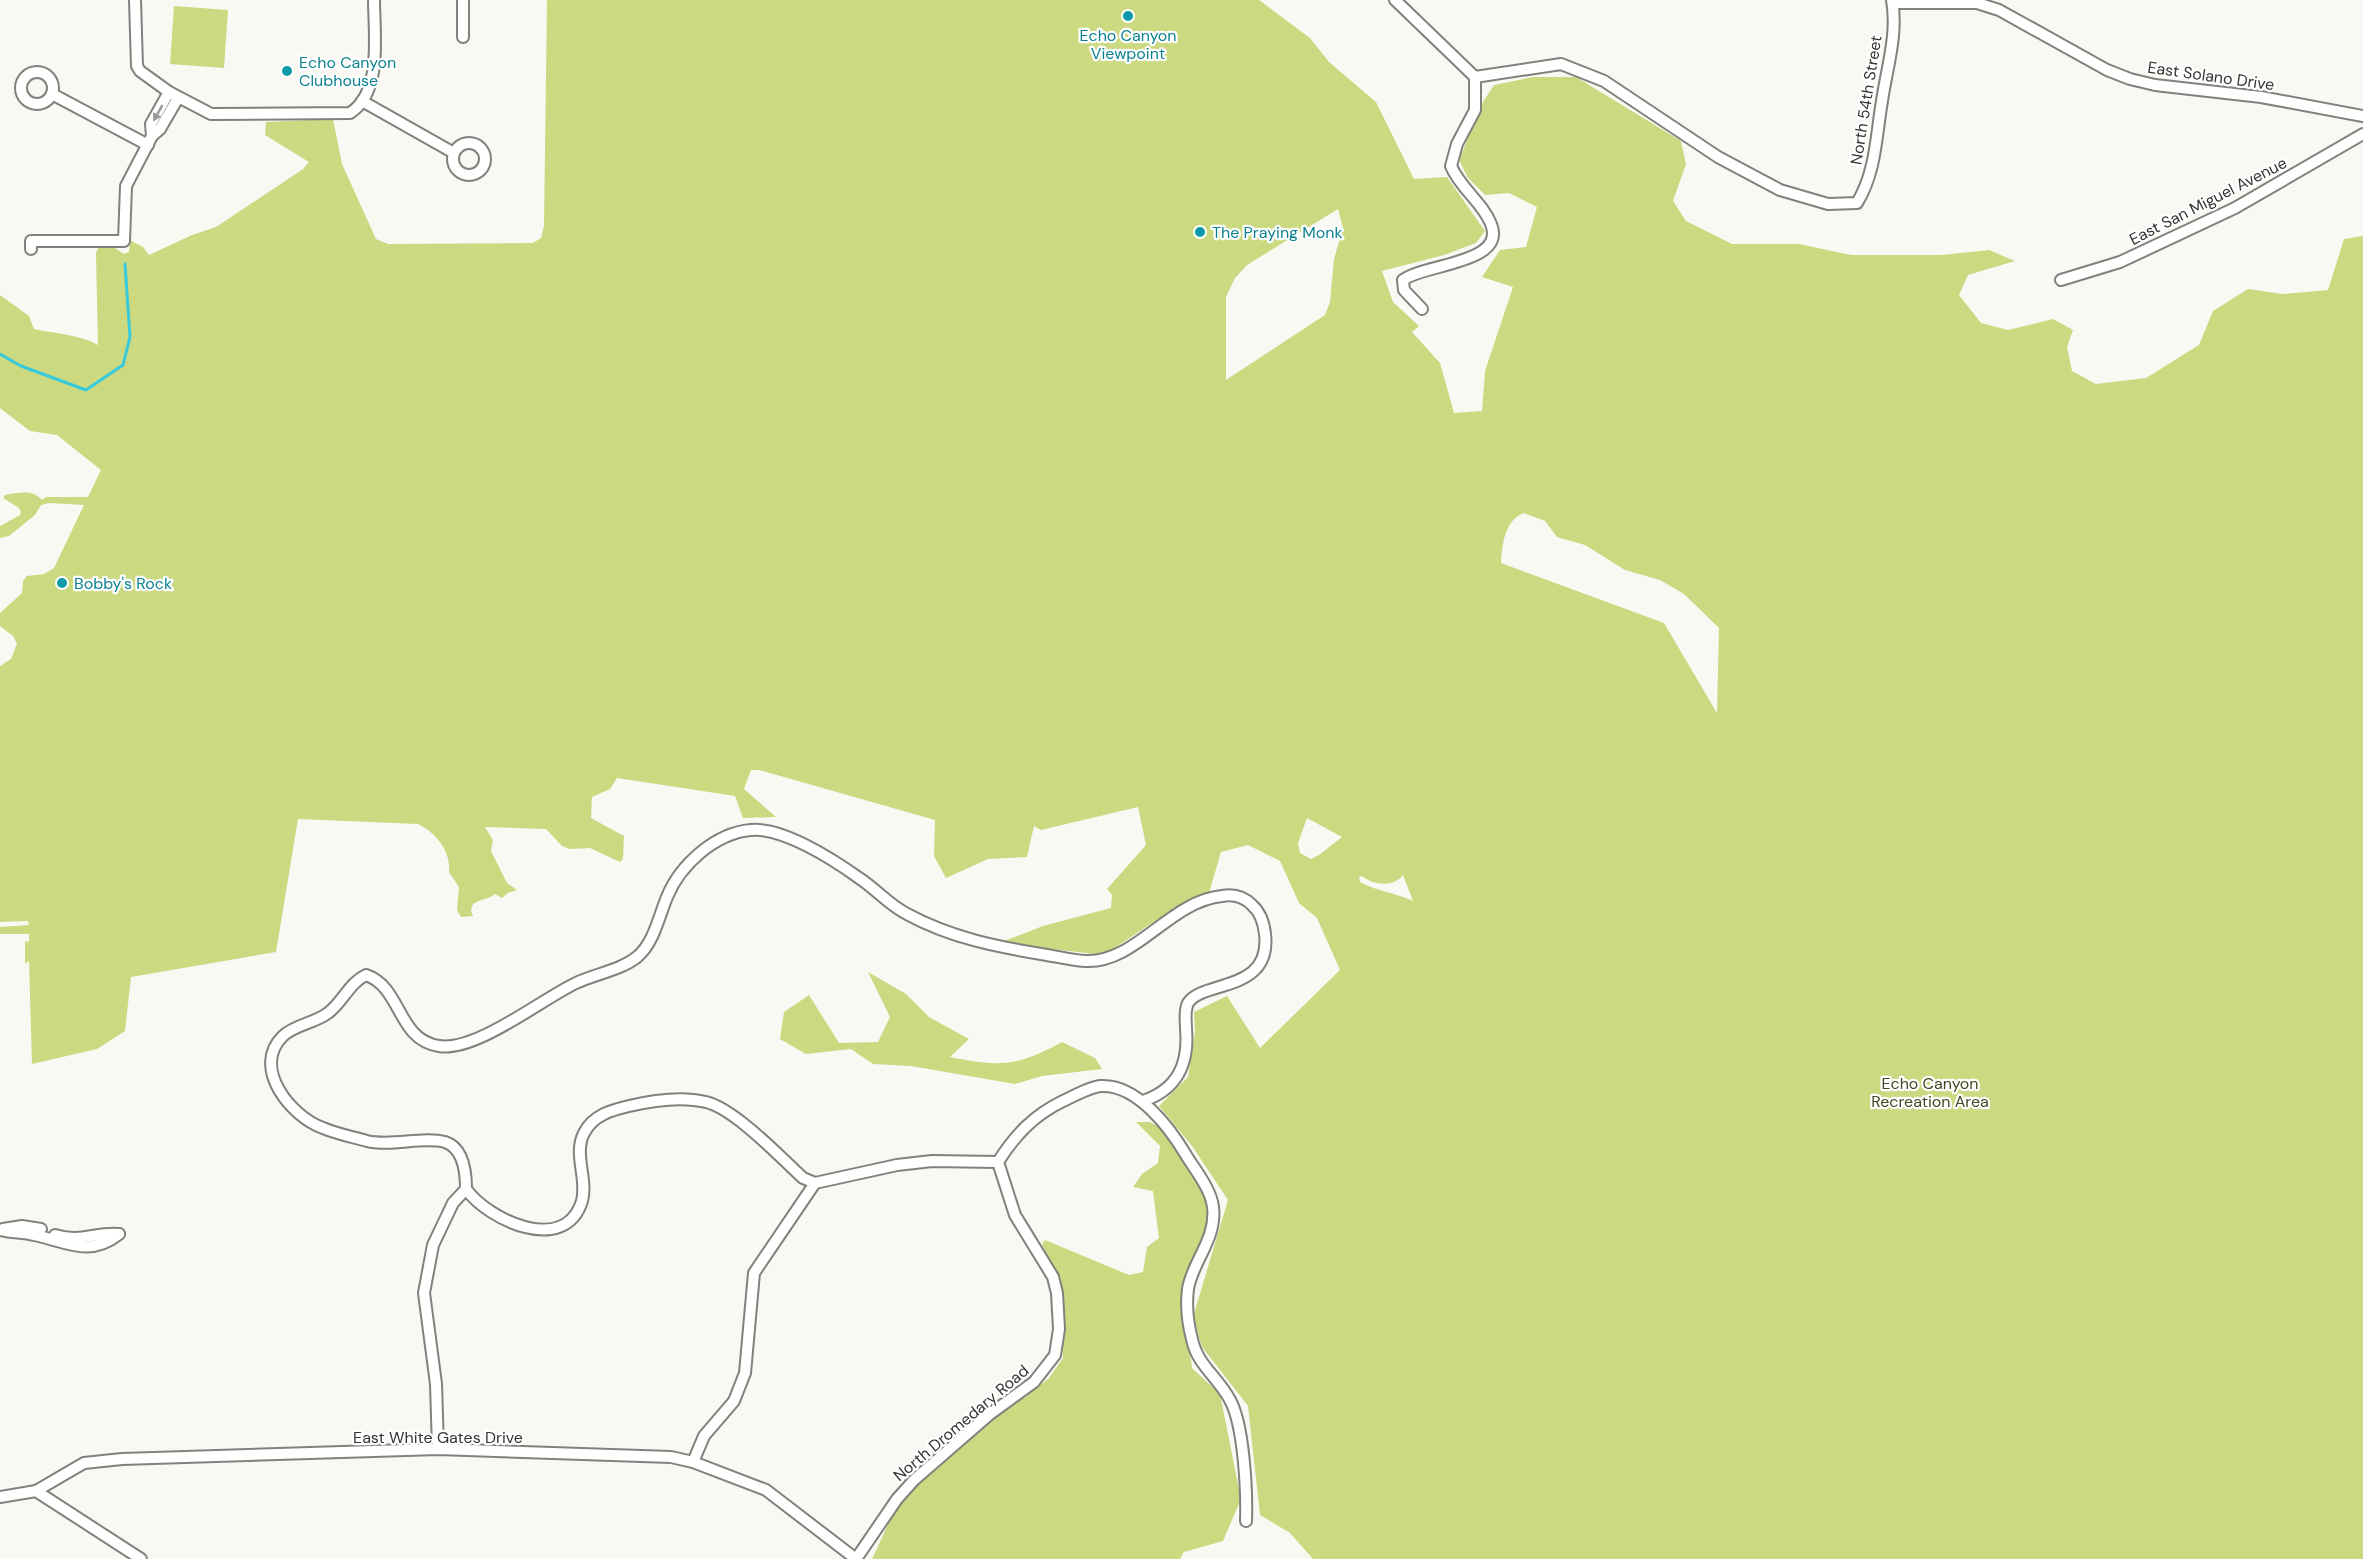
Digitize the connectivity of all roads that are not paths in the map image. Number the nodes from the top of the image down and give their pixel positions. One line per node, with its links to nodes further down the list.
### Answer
1 (135, 0): 9 (street)
2 (374, 0): 10 (street)
3 (463, 0): 6 (street)
4 (1395, 0): 7 (street)
5 (1892, 1): 7 (street, North 54th Street); 11 (street, East Solano Drive)
6 (463, 37)
7 (1475, 77): 17 (street)
8 (52, 94): 13 (street)
9 (174, 95): 10 (street); 13 (street)
10 (362, 101): 14 (street)
11 (2363, 116)
12 (2363, 134): 16 (street, East San Miguel Avenue)
13 (150, 140): 15 (street)
14 (454, 153)
15 (31, 249)
16 (2061, 280)
17 (1422, 309)
18 (1143, 1101): 19 (street); 21 (street); 27 (street)
19 (998, 1162): 20 (street); 29 (street, North Dromedary Road)
20 (815, 1183): 21 (street); 24 (street)
21 (466, 1189): 23 (street)
22 (0, 1230): 22 (street)
23 (438, 1449): 24 (street, East White Gates Drive); 25 (street, East White Gates Drive)
24 (693, 1461): 29 (street, East White Gates Drive)
25 (36, 1491): 26 (street, East White Gates Drive); 28 (street)
26 (0, 1497)
27 (1246, 1521)
28 (141, 1559)
29 (856, 1559)

